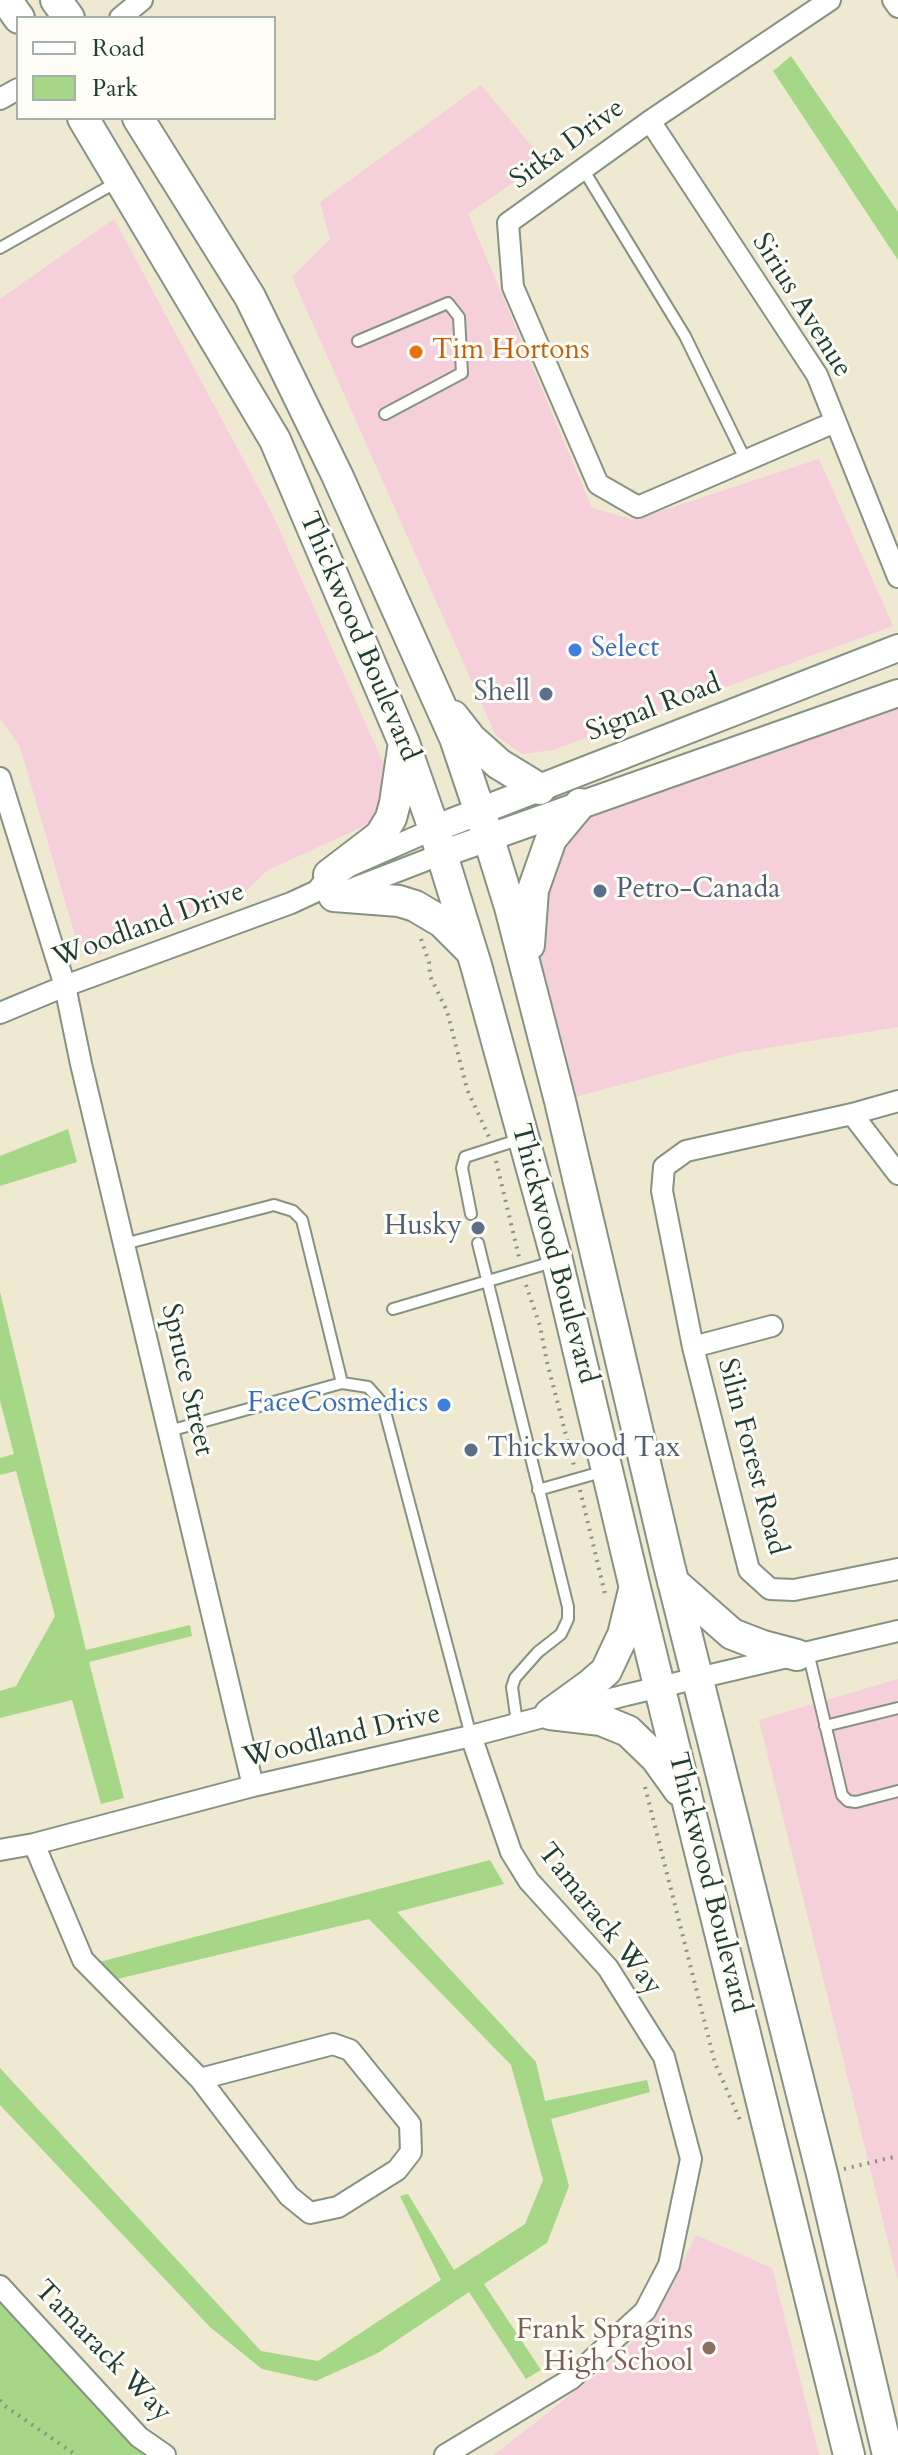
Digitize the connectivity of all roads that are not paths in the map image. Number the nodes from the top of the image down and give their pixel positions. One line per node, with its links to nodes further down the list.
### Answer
1 (142, 0): 5 (street)
2 (830, 0): 8 (street, Sitka Drive)
3 (893, 0): 4 (street)
4 (898, 7)
5 (122, 16)
6 (84, 120): 10 (main road, Thickwood Boulevard)
7 (139, 120): 18 (main road, Thickwood Boulevard)
8 (650, 121): 9 (street, Sitka Drive); 14 (street, Sirius Avenue)
9 (583, 169): 15 (lane); 15 (street, Sitka Drive)
10 (120, 180): 11 (lane); 20 (main road, Thickwood Boulevard)
11 (0, 248)
12 (358, 341): 13 (lane)
13 (385, 414)
14 (835, 422): 15 (street, Sitka Drive); 16 (street, Sirius Avenue)
15 (746, 461)
16 (898, 577)
17 (898, 648): 22 (street, Signal Road)
18 (433, 691): 22 (main road); 24 (main road, Thickwood Boulevard)
19 (898, 693): 23 (street, Signal Road)
20 (404, 743): 25 (main road, Thickwood Boulevard); 26 (main road)
21 (0, 778): 29 (street, Spruce Street)
22 (540, 789): 24 (street, Signal Road)
23 (580, 804): 24 (street, Signal Road); 28 (main road)
24 (484, 824): 25 (street, Signal Road); 28 (main road, Thickwood Boulevard)
25 (438, 842): 26 (street, Woodland Drive); 27 (main road, Thickwood Boulevard)
26 (327, 887): 27 (main road); 29 (street, Woodland Drive)
27 (471, 951): 33 (main road, Thickwood Boulevard)
28 (526, 971): 41 (main road, Thickwood Boulevard)
29 (65, 986): 30 (street, Woodland Drive); 37 (street, Spruce Street)
30 (0, 1013)
31 (898, 1101): 32 (street, Silin Forest Road)
32 (852, 1114): 34 (street); 43 (street, Silin Forest Road)
33 (523, 1138): 35 (lane); 38 (main road, Thickwood Boulevard)
34 (898, 1174)
35 (471, 1214)
36 (478, 1243): 39 (lane)
37 (124, 1244): 44 (lane); 45 (street, Spruce Street)
38 (557, 1260): 39 (lane); 41 (main road); 46 (main road, Thickwood Boulevard)
39 (487, 1282): 40 (lane); 47 (lane)
40 (393, 1309)
41 (609, 1313): 49 (main road, Thickwood Boulevard)
42 (772, 1326): 43 (street, Silin Forest Road)
43 (693, 1347): 48 (street, Silin Forest Road)
44 (342, 1383): 45 (lane); 59 (lane)
45 (169, 1431): 60 (street, Spruce Street)
46 (607, 1470): 47 (lane); 50 (main road, Thickwood Boulevard)
47 (538, 1490): 57 (lane)
48 (898, 1569)
49 (673, 1582): 52 (main road); 53 (main road, Thickwood Boulevard)
50 (635, 1588): 54 (main road, Thickwood Boulevard); 56 (main road)
51 (898, 1631): 52 (street)
52 (802, 1654): 53 (street); 58 (lane)
53 (697, 1679): 54 (street, Woodland Drive); 70 (main road, Thickwood Boulevard)
54 (660, 1686): 56 (street, Woodland Drive); 62 (main road, Thickwood Boulevard)
55 (898, 1708): 58 (lane)
56 (550, 1714): 57 (street, Woodland Drive); 62 (main road)
57 (517, 1723): 59 (street, Woodland Drive)
58 (825, 1726): 61 (lane)
59 (471, 1736): 60 (street, Woodland Drive); 68 (street, Tamarack Way)
60 (253, 1786): 63 (street, Woodland Drive)
61 (898, 1791)
62 (689, 1806): 69 (main road, Thickwood Boulevard)
63 (34, 1844): 64 (street, Woodland Drive); 65 (street)
64 (0, 1850)
65 (200, 2079): 65 (street)
66 (0, 2286): 67 (street, Tamarack Way)
67 (165, 2455)
68 (445, 2455)
69 (849, 2455)
70 (888, 2455)

